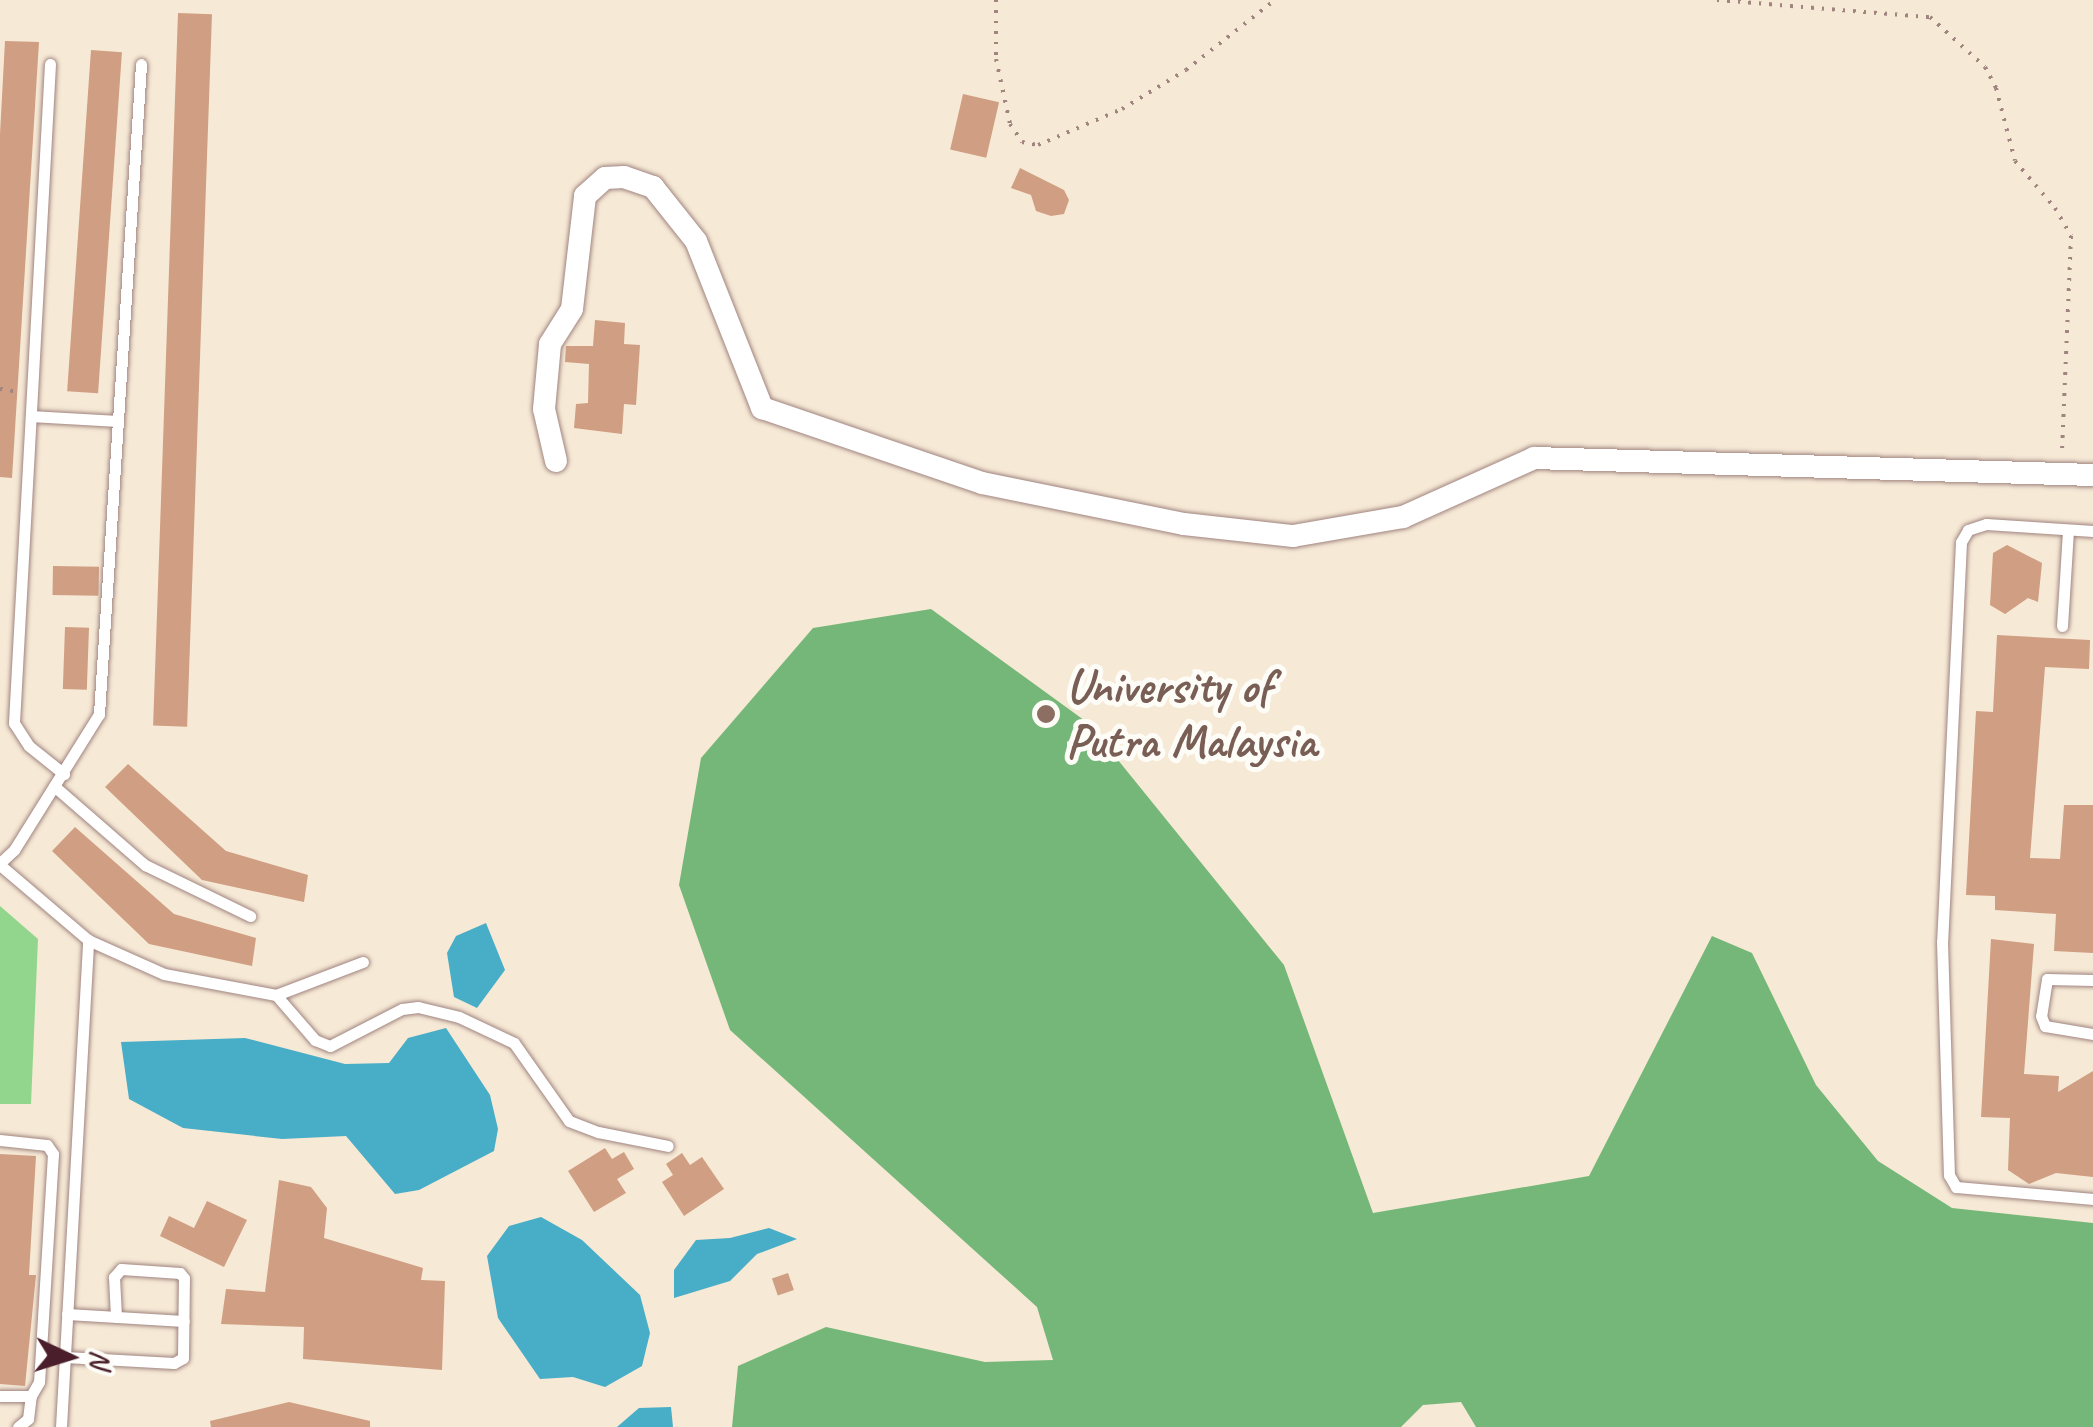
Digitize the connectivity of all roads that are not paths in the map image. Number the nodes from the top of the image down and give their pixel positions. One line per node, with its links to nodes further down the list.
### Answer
1 (50, 64): 3 (lane)
2 (141, 64): 4 (lane)
3 (31, 416): 4 (lane); 10 (lane)
4 (117, 420): 10 (lane)
5 (556, 461): 6 (street)
6 (2093, 475)
7 (2068, 530): 8 (lane); 9 (lane); 23 (lane)
8 (2093, 532)
9 (2062, 626)
10 (64, 774): 11 (lane)
11 (54, 786): 12 (lane); 13 (lane)
12 (0, 864): 14 (lane)
13 (250, 916)
14 (88, 940): 17 (lane); 22 (lane)
15 (363, 962): 17 (lane)
16 (2093, 980): 18 (lane)
17 (276, 995): 20 (lane)
18 (2093, 1034)
19 (0, 1140): 21 (lane)
20 (668, 1146)
21 (53, 1154): 22 (lane); 29 (lane)
22 (76, 1154): 24 (lane)
23 (2093, 1199)
24 (67, 1314): 25 (lane); 27 (lane)
25 (116, 1316): 26 (lane); 26 (lane)
26 (184, 1321): 27 (lane)
27 (65, 1358): 31 (lane)
28 (0, 1396): 29 (lane)
29 (31, 1396): 30 (lane)
30 (18, 1427)
31 (61, 1427)

